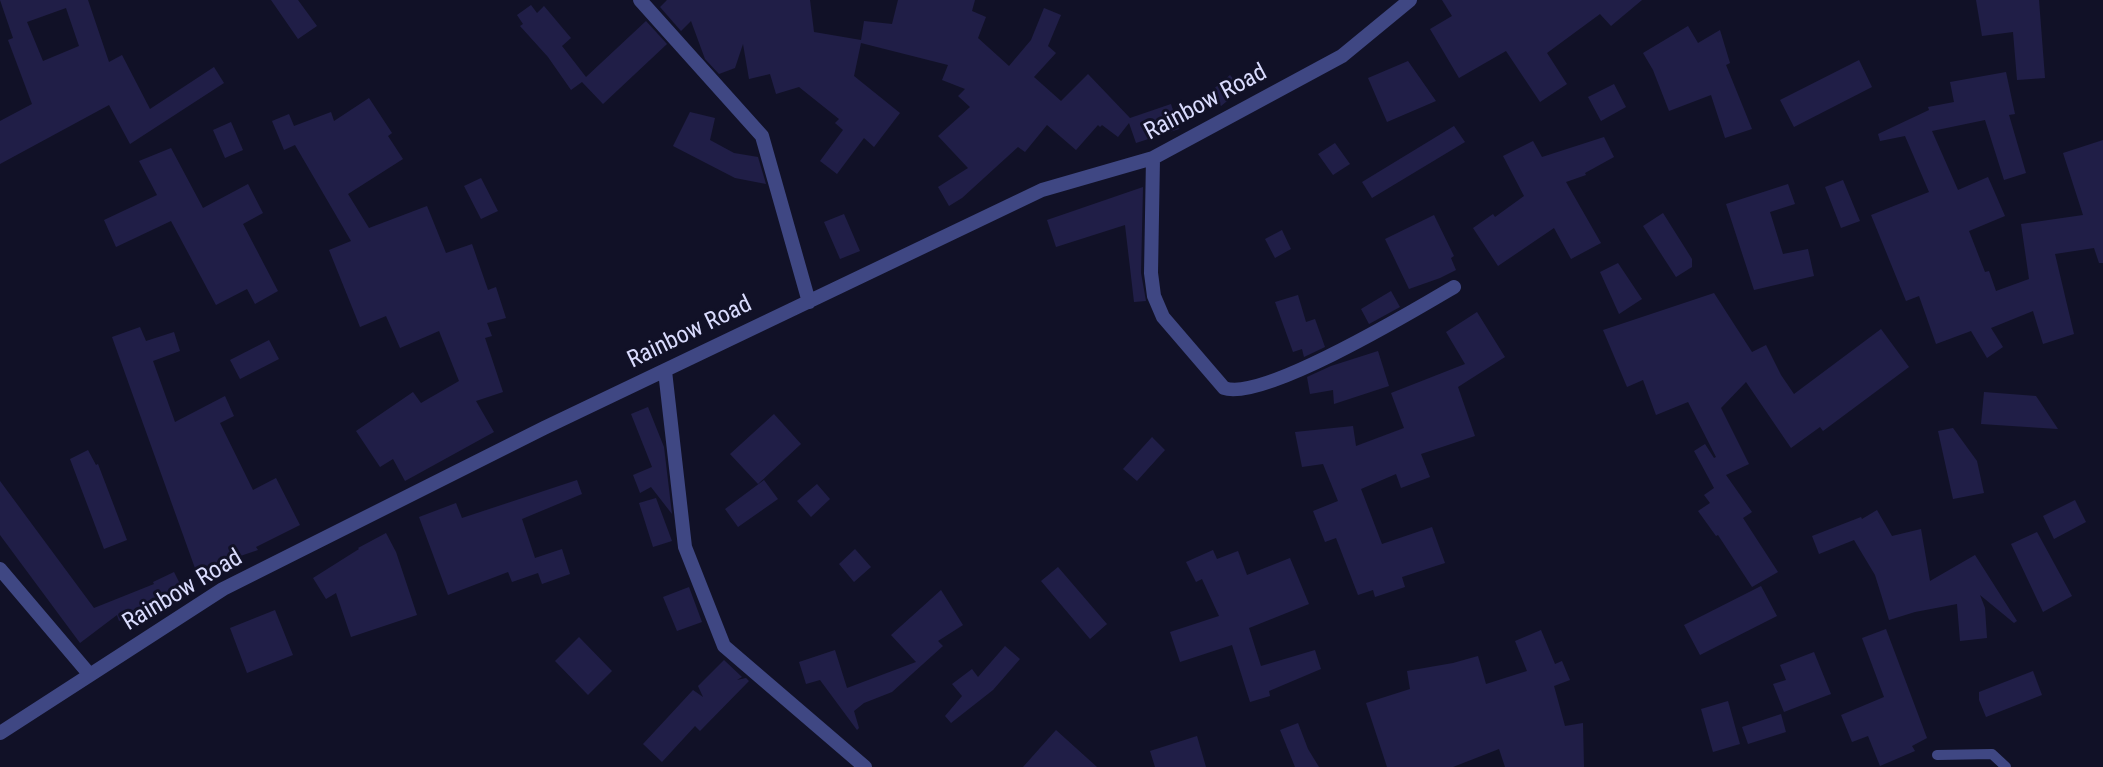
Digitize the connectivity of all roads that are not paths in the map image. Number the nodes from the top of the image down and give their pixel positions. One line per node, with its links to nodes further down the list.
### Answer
1 (640, 0): 5 (street)
2 (1410, 0): 3 (street, Rainbow Road)
3 (1153, 158): 4 (street); 5 (street, Rainbow Road)
4 (1454, 287)
5 (809, 302): 6 (street, Rainbow Road)
6 (665, 370): 8 (street, Rainbow Road); 11 (street)
7 (0, 569): 8 (street)
8 (90, 675): 9 (street, Rainbow Road)
9 (0, 733)
10 (1937, 755): 12 (lane)
11 (865, 767)
12 (2006, 767)

